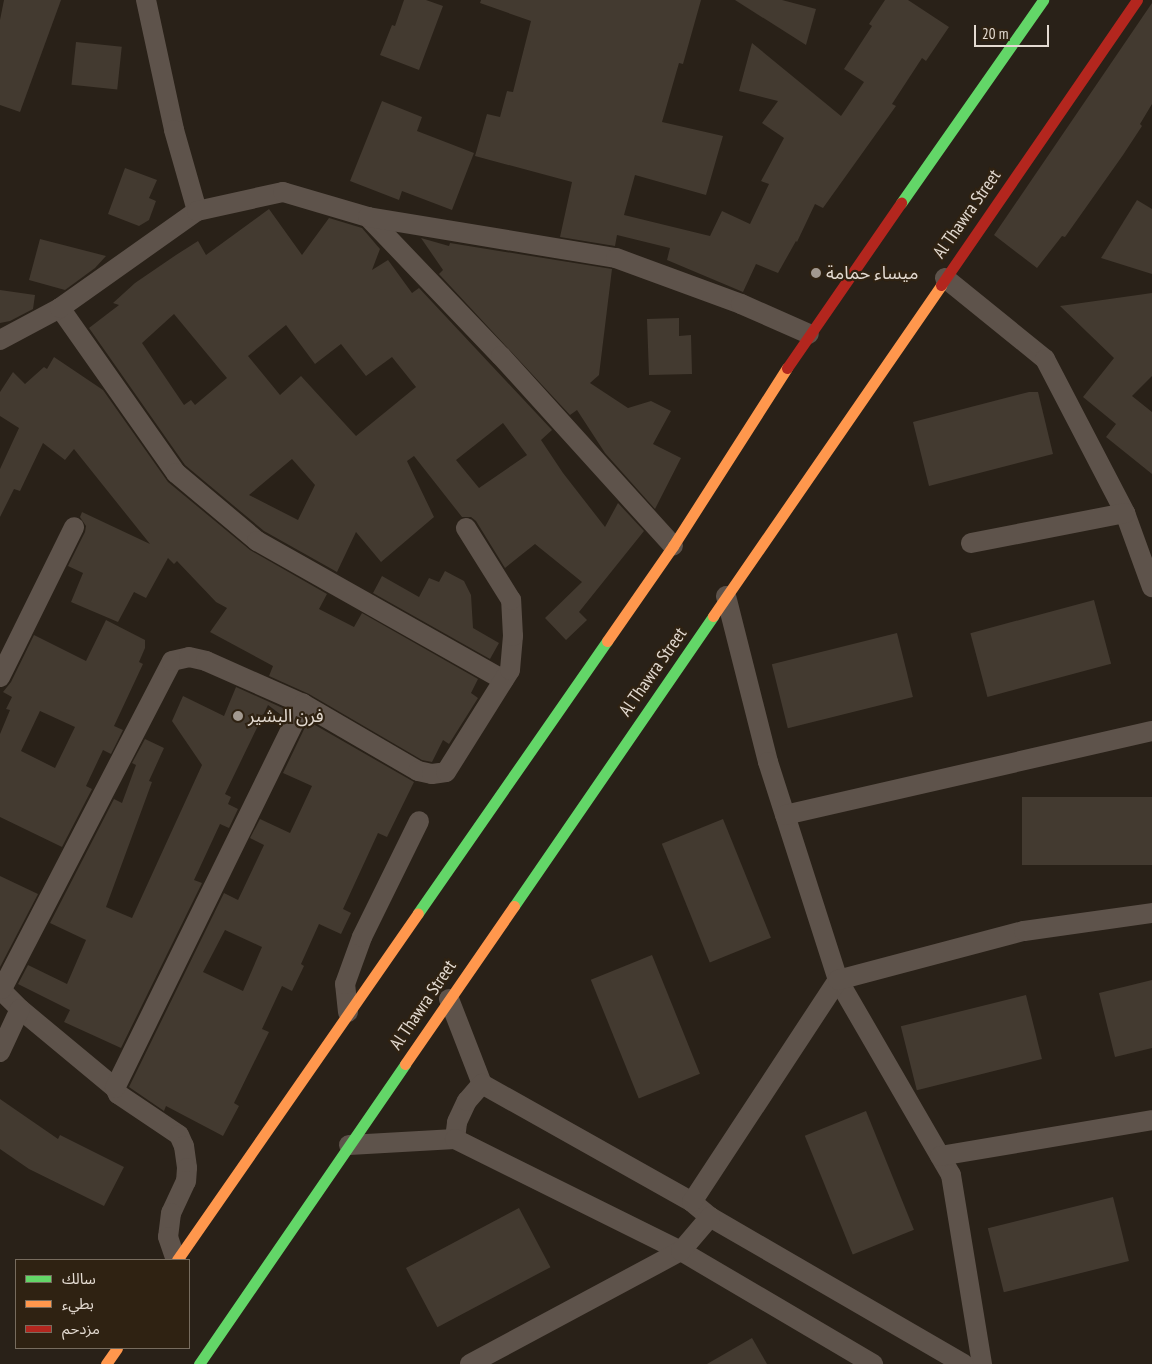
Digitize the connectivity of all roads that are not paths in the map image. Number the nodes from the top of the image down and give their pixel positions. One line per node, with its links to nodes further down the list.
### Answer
1 (146, 0): 4 (street)
2 (1043, 0): 8 (main road)
3 (1137, 0): 6 (main road, Al Thawra Street)
4 (198, 211): 5 (street); 7 (street)
5 (368, 217): 8 (street); 14 (street)
6 (945, 278): 10 (street); 16 (main road, Al Thawra Street)
7 (60, 308): 9 (street); 18 (street)
8 (809, 334): 14 (main road)
9 (0, 340)
10 (1125, 513): 13 (street); 15 (street)
11 (74, 527): 17 (street)
12 (466, 528): 18 (street)
13 (972, 544)
14 (672, 546): 28 (main road)
15 (1152, 587)
16 (726, 596): 21 (street); 26 (main road, Al Thawra Street)
17 (0, 677)
18 (504, 680): 19 (street)
19 (303, 704): 25 (street); 31 (street)
20 (1152, 731): 21 (street)
21 (785, 815): 24 (street)
22 (418, 821): 28 (street)
23 (1152, 913): 24 (street)
24 (838, 980): 35 (street); 36 (street)
25 (1, 989): 27 (street)
26 (449, 998): 30 (street); 34 (main road, Al Thawra Street)
27 (20, 1009): 29 (street); 31 (street)
28 (348, 1012): 40 (main road)
29 (0, 1052)
30 (482, 1084): 33 (street); 36 (street)
31 (115, 1088): 39 (street)
32 (1152, 1120): 35 (street)
33 (455, 1139): 34 (street); 38 (street)
34 (349, 1146): 43 (main road, Al Thawra Street)
35 (940, 1156): 47 (street)
36 (692, 1202): 37 (street)
37 (710, 1217): 38 (street); 46 (street)
38 (681, 1251): 44 (street); 45 (street)
39 (176, 1259)
40 (177, 1259)
41 (116, 1349): 42 (main road)
42 (106, 1364)
43 (199, 1364)
44 (470, 1364)
45 (873, 1364)
46 (964, 1364)
47 (982, 1364)

